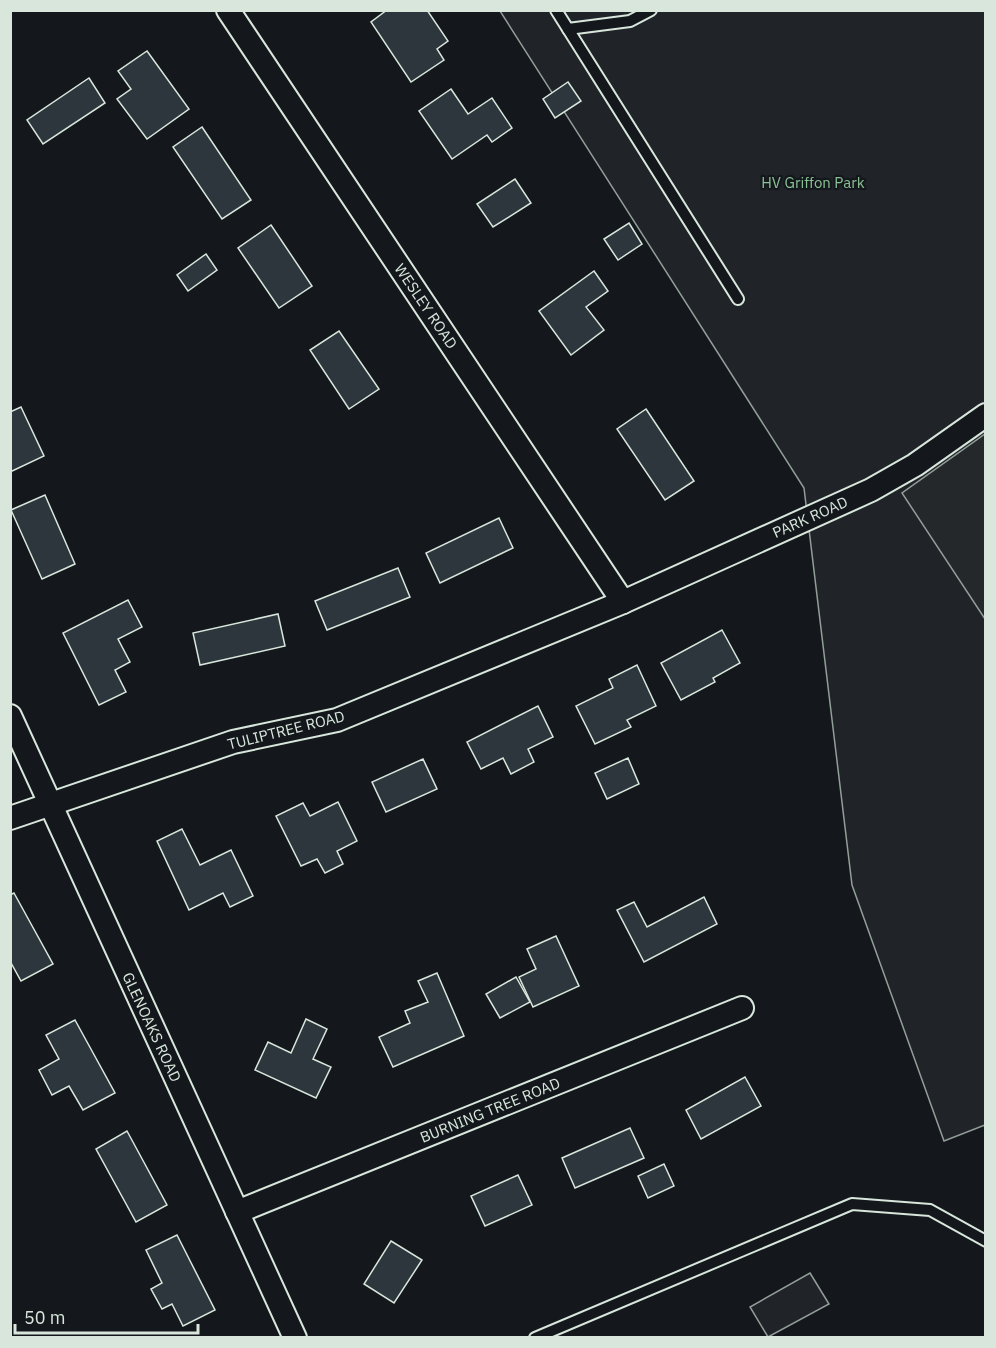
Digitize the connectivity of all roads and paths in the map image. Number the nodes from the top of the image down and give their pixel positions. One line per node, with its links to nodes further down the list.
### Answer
1 (228, 10): 7 (street, WESLEY ROAD)
2 (556, 10): 4 (lane)
3 (651, 10): 4 (lane)
4 (568, 28): 5 (lane)
5 (738, 299)
6 (986, 415): 7 (street, PARK ROAD)
7 (623, 602): 9 (street, TULIPTREE ROAD)
8 (10, 716): 9 (street, GLENOAKS ROAD)
9 (51, 804): 10 (street, TULIPTREE ROAD); 12 (street, GLENOAKS ROAD)
10 (10, 818)
11 (742, 1008): 12 (street, BURNING TREE ROAD)
12 (237, 1212): 14 (street, GLENOAKS ROAD)
13 (986, 1241): 15 (lane)
14 (295, 1338)
15 (535, 1338)

